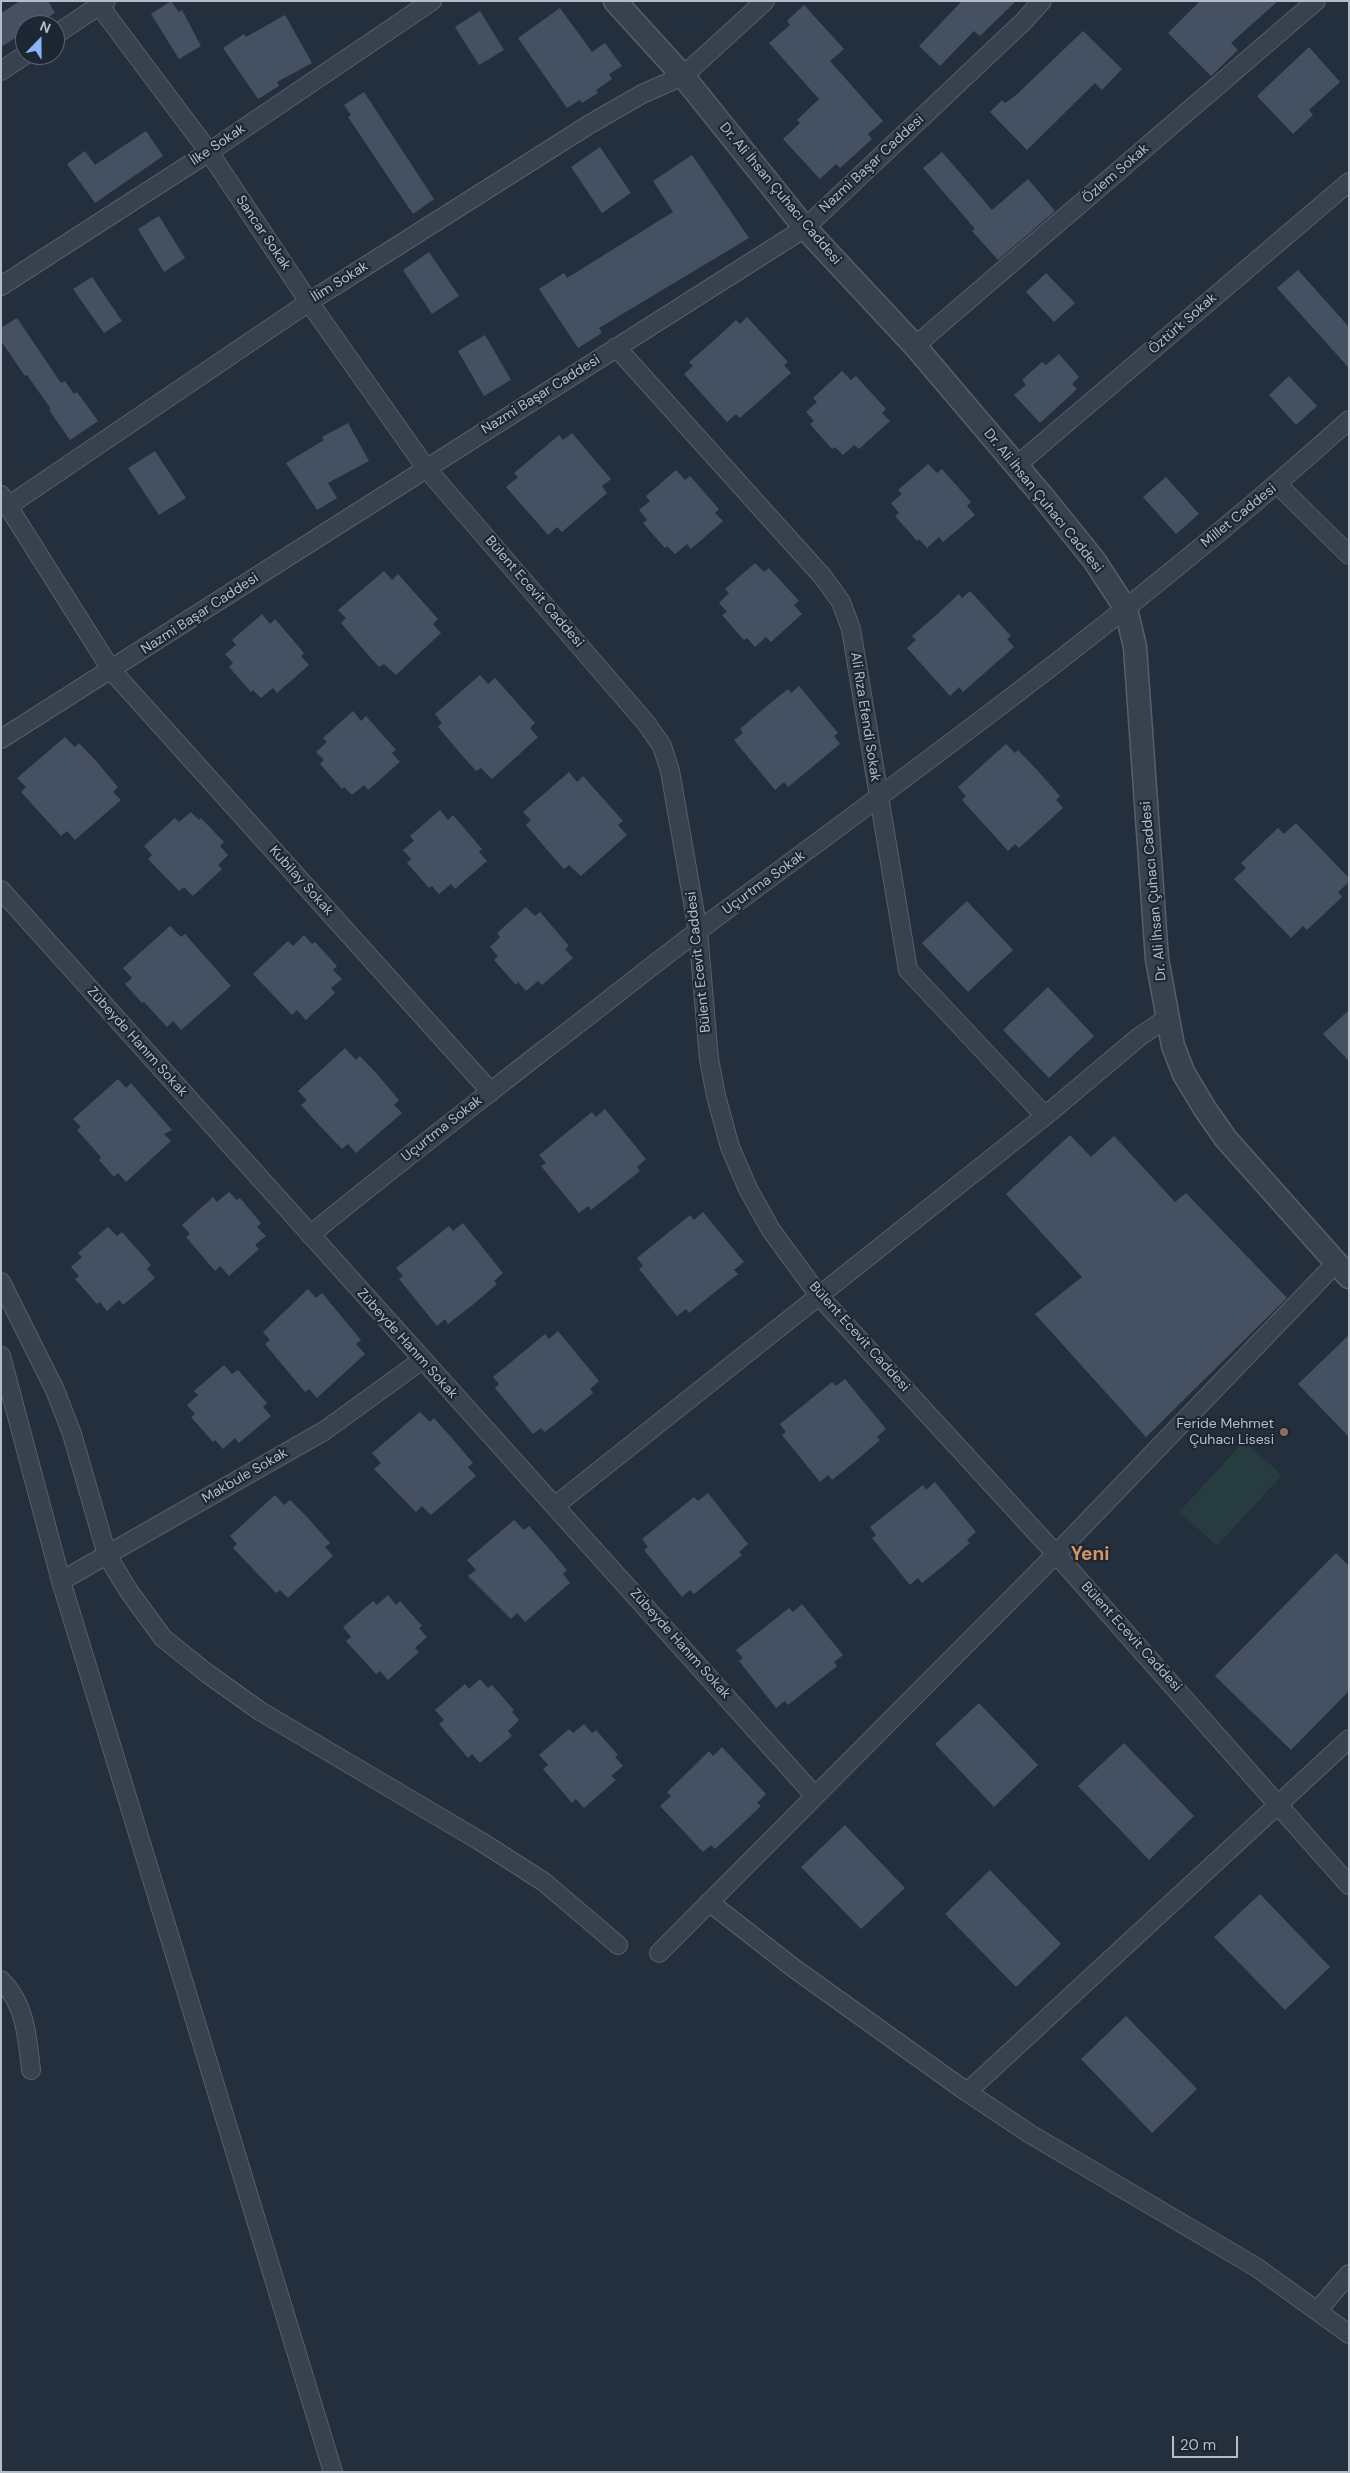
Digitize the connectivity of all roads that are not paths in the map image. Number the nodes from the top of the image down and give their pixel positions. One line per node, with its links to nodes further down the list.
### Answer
1 (432, 1): 11 (street, İlke Sokak)
2 (615, 1): 10 (street, Dr. Ali İhsan Çuhacı Caddesi)
3 (765, 1): 10 (street, İlim Sokak)
4 (1042, 1): 13 (street, Nazmi Başar Caddesi)
5 (1316, 1): 16 (street, Özlem Sokak)
6 (100, 3): 7 (street); 11 (street, Sancar Sokak)
7 (65, 28)
8 (15, 62): 9 (street)
9 (1, 71)
10 (682, 76): 13 (street, Dr. Ali İhsan Çuhacı Caddesi); 15 (street, İlim Sokak)
11 (208, 152): 14 (street, İlke Sokak); 15 (street, Sancar Sokak)
12 (1349, 182): 19 (street, Öztürk Sokak)
13 (805, 228): 16 (street, Dr. Ali İhsan Çuhacı Caddesi); 17 (street, Nazmi Başar Caddesi)
14 (1, 286)
15 (309, 302): 20 (street, Sancar Sokak); 22 (street, İlim Sokak)
16 (915, 346): 19 (street, Dr. Ali İhsan Çuhacı Caddesi)
17 (616, 347): 20 (street, Nazmi Başar Caddesi); 27 (street, Ali Rıza Efendi Sokak)
18 (1349, 420): 21 (street, Millet Caddesi)
19 (1016, 466): 24 (street, Dr. Ali İhsan Çuhacı Caddesi)
20 (426, 468): 25 (street, Nazmi Başar Caddesi); 29 (street, Bülent Ecevit Caddesi)
21 (1277, 484): 23 (street); 24 (street, Millet Caddesi)
22 (5, 500): 25 (street, Kubilay Sokak)
23 (1349, 554)
24 (1126, 608): 27 (street, Uçurtma Sokak); 30 (street, Dr. Ali İhsan Çuhacı Caddesi)
25 (112, 671): 26 (street, Nazmi Başar Caddesi); 31 (street, Kubilay Sokak)
26 (1, 739)
27 (878, 799): 29 (street, Uçurtma Sokak); 32 (street, Ali Rıza Efendi Sokak)
28 (1, 890): 33 (street, Zübeyde Hanım Sokak)
29 (698, 931): 31 (street, Uçurtma Sokak); 36 (street, Bülent Ecevit Caddesi)
30 (1166, 1018): 32 (street); 34 (street, Dr. Ali İhsan Çuhacı Caddesi)
31 (491, 1092): 33 (street, Uçurtma Sokak)
32 (1045, 1116): 36 (street)
33 (310, 1235): 38 (street, Zübeyde Hanım Sokak)
34 (1342, 1270): 40 (street)
35 (1, 1282): 41 (street)
36 (820, 1297): 39 (street); 40 (street, Bülent Ecevit Caddesi)
37 (1, 1356): 42 (street)
38 (422, 1360): 39 (street, Zübeyde Hanım Sokak); 41 (street, Makbule Sokak)
39 (556, 1505): 44 (street, Zübeyde Hanım Sokak)
40 (1056, 1554): 44 (street); 45 (street, Bülent Ecevit Caddesi)
41 (107, 1555): 42 (street, Makbule Sokak); 48 (street)
42 (61, 1581): 56 (street)
43 (1349, 1739): 45 (street)
44 (815, 1796): 47 (street)
45 (1279, 1804): 46 (street, Bülent Ecevit Caddesi); 52 (street)
46 (1349, 1885)
47 (709, 1902): 49 (street); 52 (street)
48 (618, 1945)
49 (659, 1953)
50 (1, 1980): 51 (street)
51 (31, 2070)
52 (967, 2092): 54 (street)
53 (1349, 2274): 54 (street)
54 (1318, 2310): 55 (street)
55 (1349, 2334)
56 (332, 2472)

